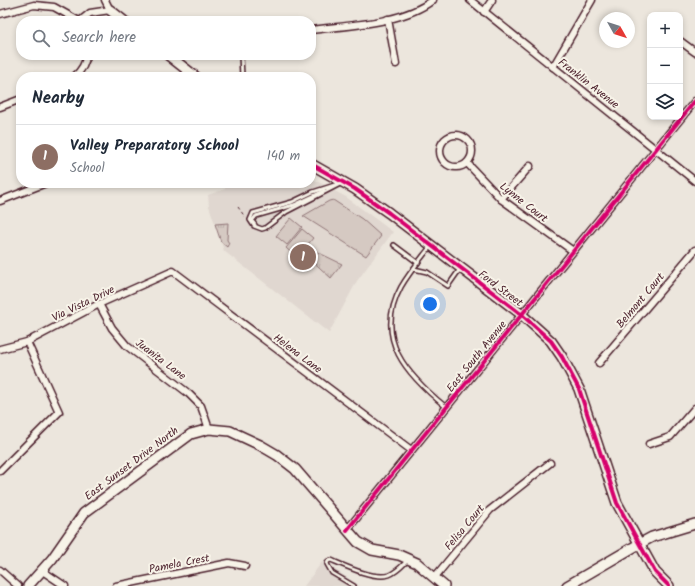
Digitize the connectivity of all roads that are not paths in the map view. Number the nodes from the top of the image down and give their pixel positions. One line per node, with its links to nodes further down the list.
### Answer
1 (105, 0): 6 (street)
2 (433, 0): 12 (street)
3 (470, 0): 7 (street, Franklin Avenue)
4 (492, 0): 7 (street)
5 (592, 0): 20 (street)
6 (110, 10): 10 (street); 11 (street)
7 (484, 12): 20 (street, Franklin Avenue)
8 (0, 14): 9 (street)
9 (70, 16)
10 (86, 16)
11 (118, 16)
12 (388, 19): 13 (street); 19 (street)
13 (316, 29)
14 (683, 43): 15 (street)
15 (695, 52)
16 (86, 60): 21 (street)
17 (174, 60): 22 (street)
18 (241, 60): 23 (lane)
19 (396, 64)
20 (553, 67): 27 (street, Franklin Avenue)
21 (80, 72)
22 (190, 72)
23 (242, 72)
24 (16, 101): 26 (street)
25 (695, 101): 27 (street, East South Avenue)
26 (0, 107)
27 (656, 149): 31 (street, Franklin Avenue); 39 (street, East South Avenue)
28 (467, 163): 28 (street); 34 (street, Lynne Court)
29 (530, 166): 34 (street)
30 (316, 167): 32 (street, Ford Street)
31 (695, 181)
32 (344, 182): 32 (lane); 37 (street, Ford Street)
33 (33, 188): 35 (street)
34 (501, 199): 39 (street, Lynne Court)
35 (0, 201)
36 (394, 245): 40 (lane)
37 (431, 246): 40 (lane); 42 (street, Ford Street)
38 (695, 250): 48 (street, Belmont Court)
39 (573, 251): 45 (street, East South Avenue)
40 (418, 264): 41 (lane)
41 (414, 268): 42 (lane); 49 (lane)
42 (461, 269): 45 (street, Ford Street)
43 (173, 271): 44 (street, Via Vista Drive); 53 (street, Helena Lane)
44 (99, 304): 46 (street, Via Vista Drive); 51 (street, Juanita Lane)
45 (522, 314): 49 (street, East South Avenue); 58 (street, Ford Street)
46 (27, 342): 47 (street, Via Vista Drive); 55 (street)
47 (0, 349)
48 (599, 363)
49 (446, 407): 53 (street, East South Avenue)
50 (695, 408): 52 (street)
51 (209, 429): 57 (street, East Sunset Drive North); 62 (street, East Sunset Drive North)
52 (649, 444)
53 (411, 450): 57 (street, East South Avenue)
54 (550, 463): 63 (street, Felisa Court)
55 (0, 471)
56 (695, 524): 58 (street)
57 (347, 530): 59 (street, East Sunset Drive North)
58 (639, 544): 70 (street); 71 (street, Ford Street)
59 (408, 560): 63 (street, East Sunset Drive North); 68 (lane)
60 (245, 566): 67 (street, Pamela Crest)
61 (0, 570): 64 (street)
62 (41, 570): 65 (street, East Sunset Drive North); 66 (street)
63 (434, 578): 69 (street, East Sunset Drive North)
64 (18, 586)
65 (28, 586)
66 (65, 586)
67 (116, 586)
68 (354, 586)
69 (444, 586)
70 (567, 586)
71 (669, 586)

